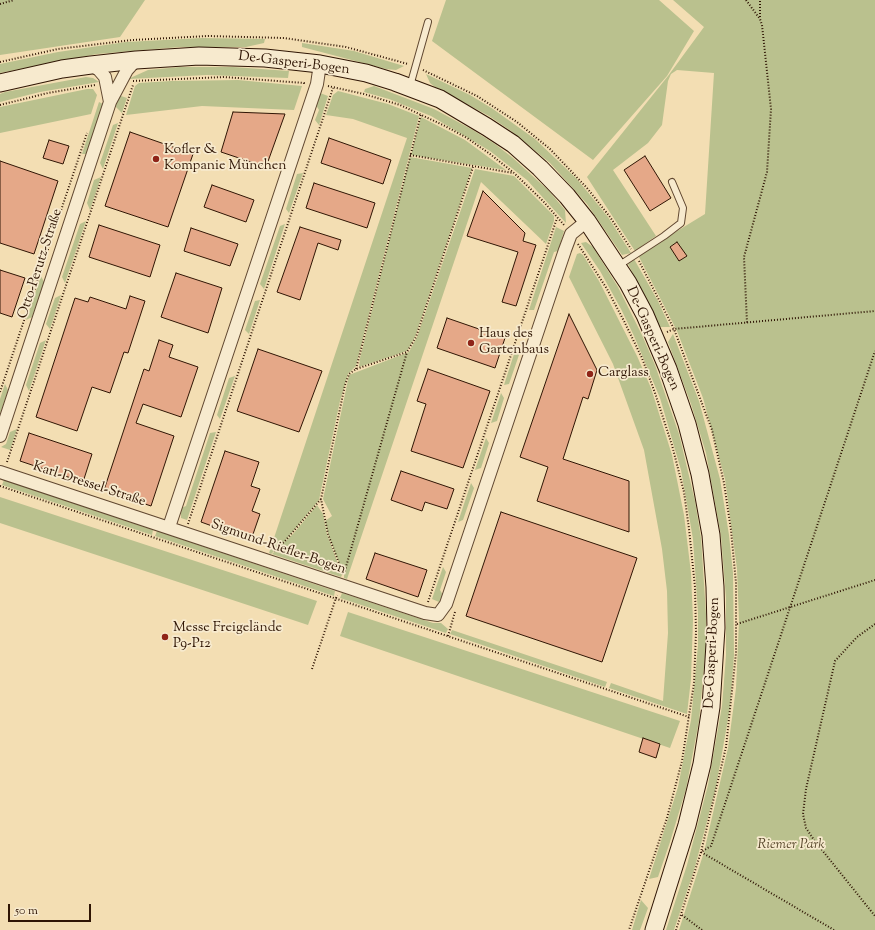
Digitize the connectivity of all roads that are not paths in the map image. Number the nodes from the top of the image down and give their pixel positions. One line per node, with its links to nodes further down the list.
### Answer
1 (428, 22): 6 (lane)
2 (136, 60): 3 (main road, De-Gasperi-Bogen); 4 (main road, De-Gasperi-Bogen); 7 (street, Otto-Perutz-Straße)
3 (320, 64): 6 (main road, De-Gasperi-Bogen); 13 (street)
4 (90, 65): 5 (main road, De-Gasperi-Bogen); 7 (street, Otto-Perutz-Straße)
5 (0, 83)
6 (410, 87): 9 (main road, De-Gasperi-Bogen)
7 (110, 102): 11 (street, Otto-Perutz-Straße)
8 (672, 182): 10 (lane)
9 (587, 221): 10 (main road, De-Gasperi-Bogen); 13 (street, Sigmund-Riefler-Bogen)
10 (618, 266): 14 (main road, De-Gasperi-Bogen)
11 (0, 436)
12 (2, 472): 13 (street, Karl-Dressel-Straße)
13 (169, 527)
14 (654, 930)

